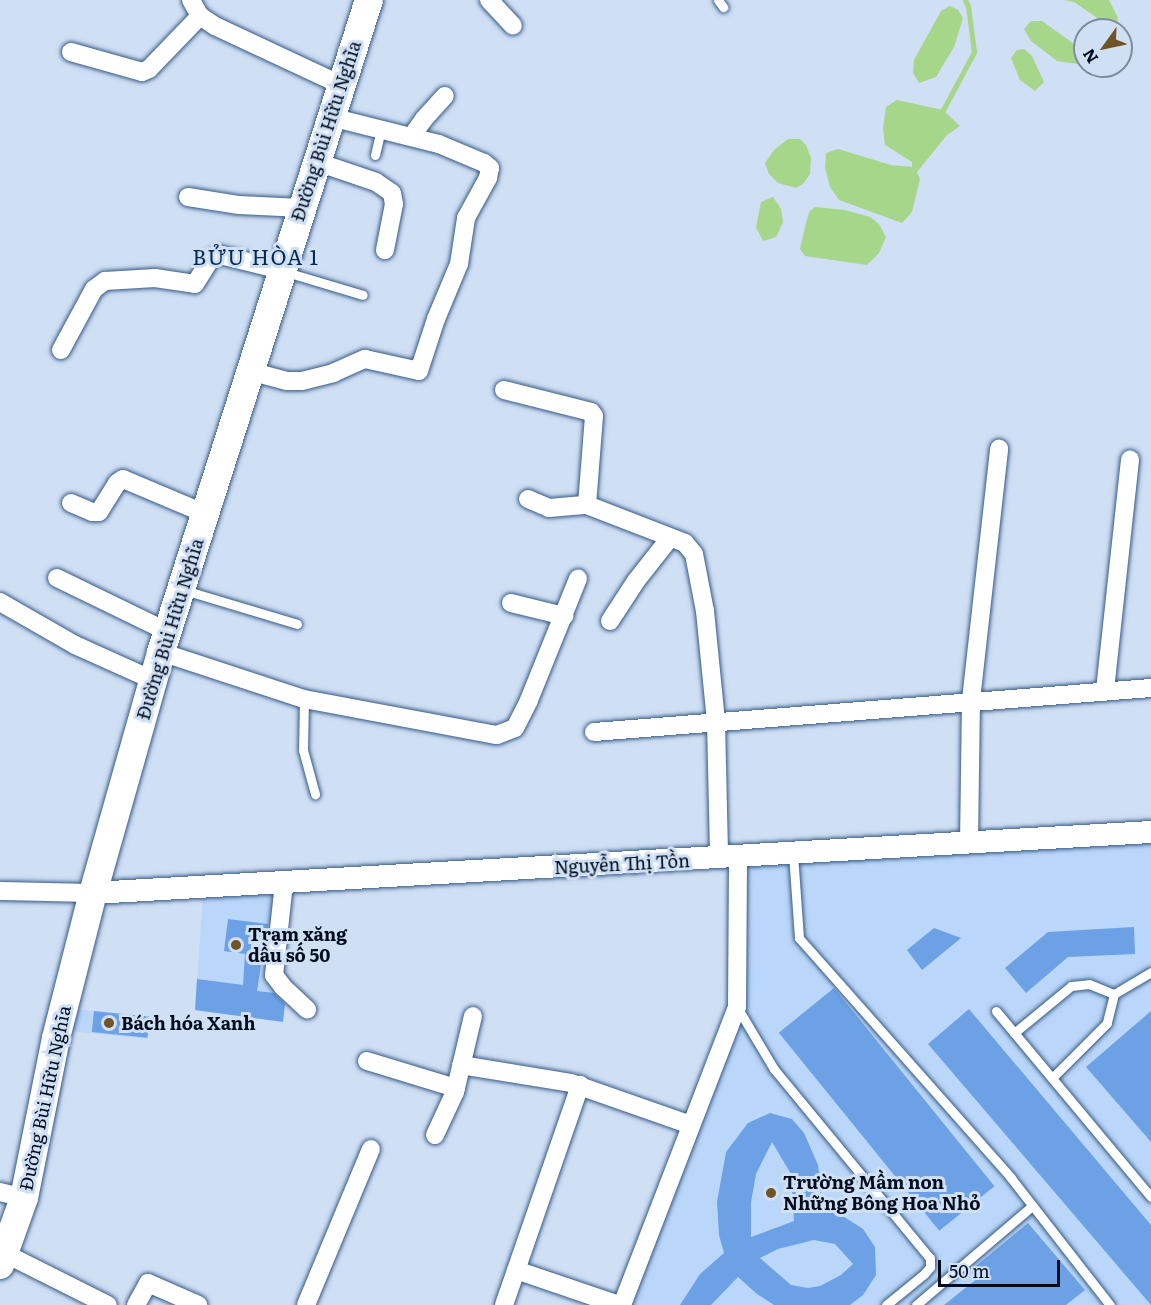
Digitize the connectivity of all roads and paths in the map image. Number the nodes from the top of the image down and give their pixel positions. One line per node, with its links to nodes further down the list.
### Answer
1 (369, 0): 6 (main road, Đường Bùi Hữu Nghĩa)
2 (489, 0): 4 (street)
3 (195, 8): 5 (street); 6 (street)
4 (513, 26)
5 (71, 52)
6 (341, 85): 8 (main road, Đường Bùi Hữu Nghĩa)
7 (445, 96): 10 (street)
8 (331, 117): 9 (street); 12 (main road, Đường Bùi Hữu Nghĩa)
9 (381, 128): 10 (street); 11 (lane)
10 (412, 136): 19 (street)
11 (375, 155)
12 (317, 162): 14 (main road, Đường Bùi Hữu Nghĩa); 15 (street)
13 (188, 197): 14 (street)
14 (302, 208): 16 (main road, Đường Bùi Hữu Nghĩa)
15 (385, 250)
16 (281, 270): 17 (lane); 18 (street); 19 (main road, Đường Bùi Hữu Nghĩa)
17 (363, 295)
18 (61, 350)
19 (253, 372): 26 (main road, Đường Bùi Hữu Nghĩa)
20 (504, 390): 25 (street)
21 (999, 449): 41 (street)
22 (1130, 459): 39 (street)
23 (528, 499): 25 (street)
24 (70, 503): 26 (street)
25 (587, 505): 27 (street)
26 (206, 514): 30 (main road, Đường Bùi Hữu Nghĩa)
27 (669, 539): 34 (street); 42 (street)
28 (57, 578): 36 (street)
29 (578, 579): 33 (street)
30 (182, 589): 35 (lane); 36 (main road, Đường Bùi Hữu Nghĩa)
31 (512, 603): 33 (street)
32 (1, 606): 37 (street)
33 (564, 616): 40 (street)
34 (610, 621)
35 (297, 624)
36 (165, 642): 37 (main road, Đường Bùi Hữu Nghĩa); 40 (street)
37 (153, 680): 51 (main road, Đường Bùi Hữu Nghĩa)
38 (1151, 688): 39 (street)
39 (1105, 690): 41 (street)
40 (304, 699): 44 (lane)
41 (971, 700): 42 (street); 46 (street)
42 (716, 721): 43 (street); 48 (street)
43 (594, 732)
44 (315, 794)
45 (1151, 832): 46 (street, Nguyễn Thị Tồn)
46 (969, 843): 47 (street, Nguyễn Thị Tồn)
47 (793, 854): 48 (street, Nguyễn Thị Tồn); 69 (lane)
48 (728, 858): 49 (street, Nguyễn Thị Tồn); 54 (street)
49 (284, 883): 51 (street, Nguyễn Thị Tồn); 55 (street)
50 (0, 891): 51 (street)
51 (93, 893): 67 (main road, Đường Bùi Hữu Nghĩa)
52 (1151, 972): 53 (lane)
53 (1114, 994): 58 (lane); 61 (lane)
54 (737, 1007): 64 (street); 79 (lane)
55 (307, 1009)
56 (996, 1011): 58 (lane)
57 (473, 1016): 60 (street)
58 (1014, 1033): 61 (lane)
59 (367, 1061): 63 (street)
60 (461, 1065): 62 (street); 63 (street)
61 (1052, 1078): 68 (lane)
62 (580, 1085): 64 (street); 71 (street)
63 (456, 1088): 65 (street)
64 (691, 1125): 78 (street)
65 (435, 1135)
66 (371, 1149): 76 (street)
67 (12, 1195): 70 (main road, Đường Bùi Hữu Nghĩa)
68 (1151, 1197)
69 (1032, 1206): 72 (lane); 80 (lane)
70 (2, 1259): 73 (street)
71 (516, 1270): 77 (street); 78 (street)
72 (1108, 1304)
73 (108, 1305)
74 (136, 1305): 75 (street)
75 (198, 1305)
76 (306, 1305)
77 (504, 1305)
78 (620, 1305)
79 (886, 1305)
80 (916, 1305)

